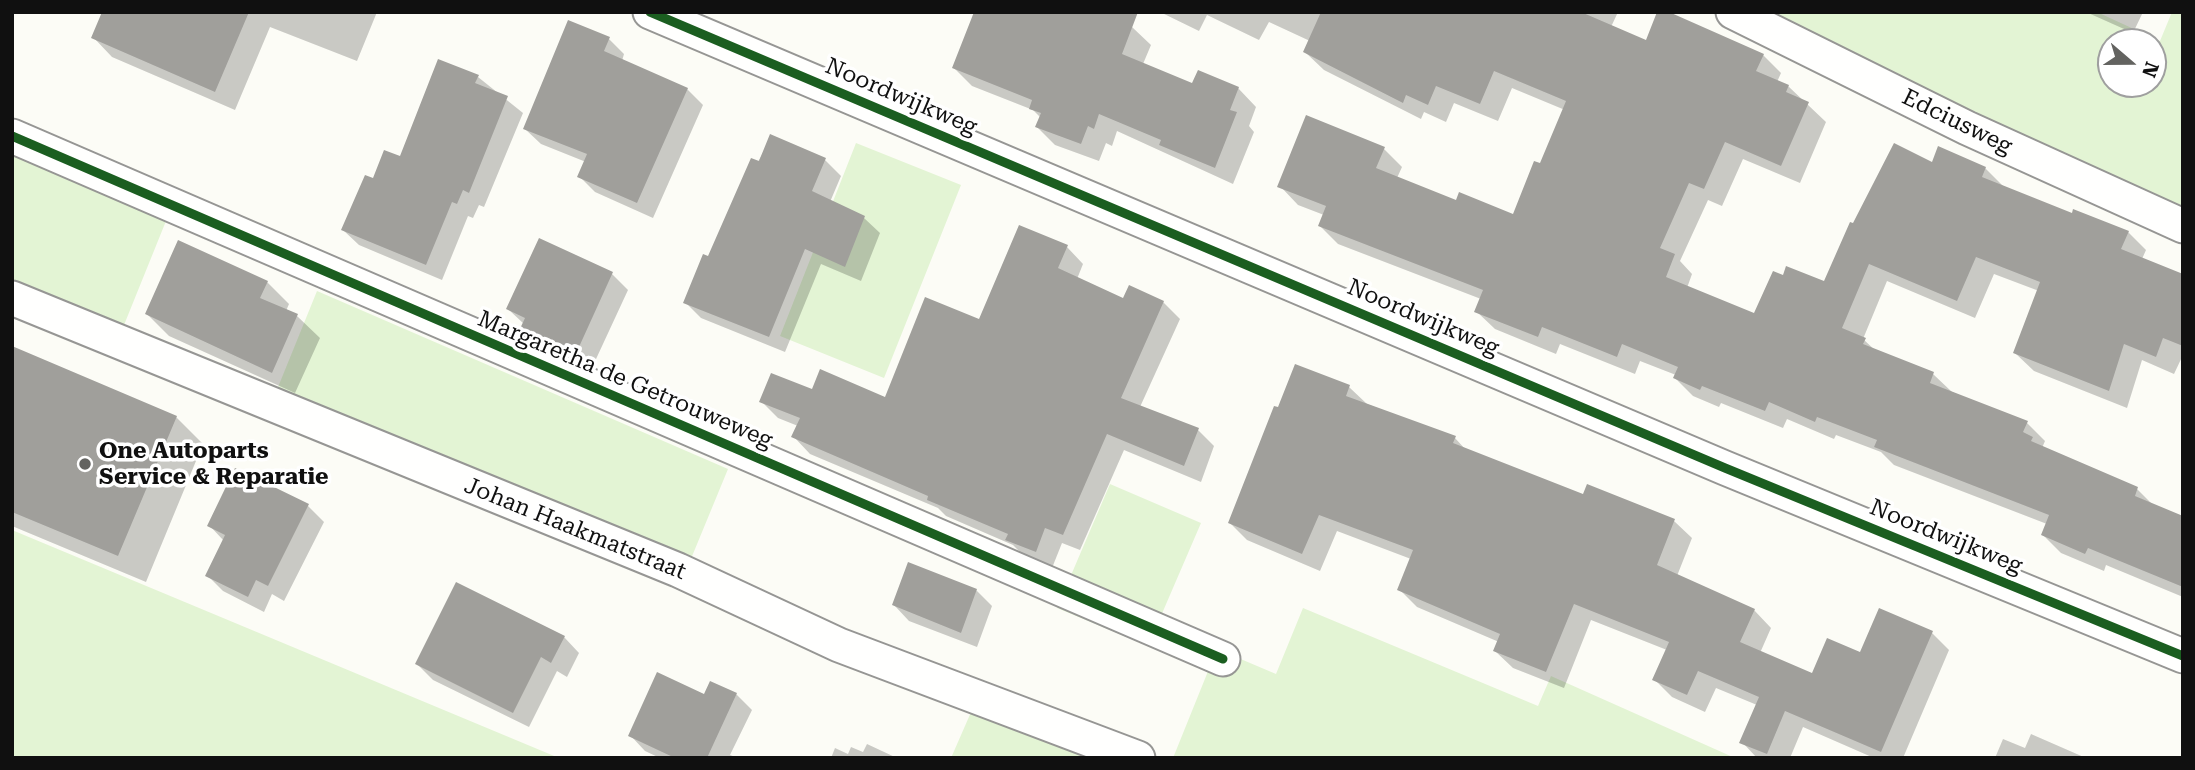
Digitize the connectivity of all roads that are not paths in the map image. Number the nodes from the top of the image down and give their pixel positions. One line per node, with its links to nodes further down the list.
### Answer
1 (650, 12): 6 (street, Noordwijkweg)
2 (1733, 12): 4 (street, Edciusweg)
3 (12, 136): 7 (street, Margaretha de Getrouweweg)
4 (2183, 226)
5 (12, 298): 8 (street, Johan Haakmatstraat)
6 (2183, 656)
7 (1223, 659)
8 (1138, 758)

